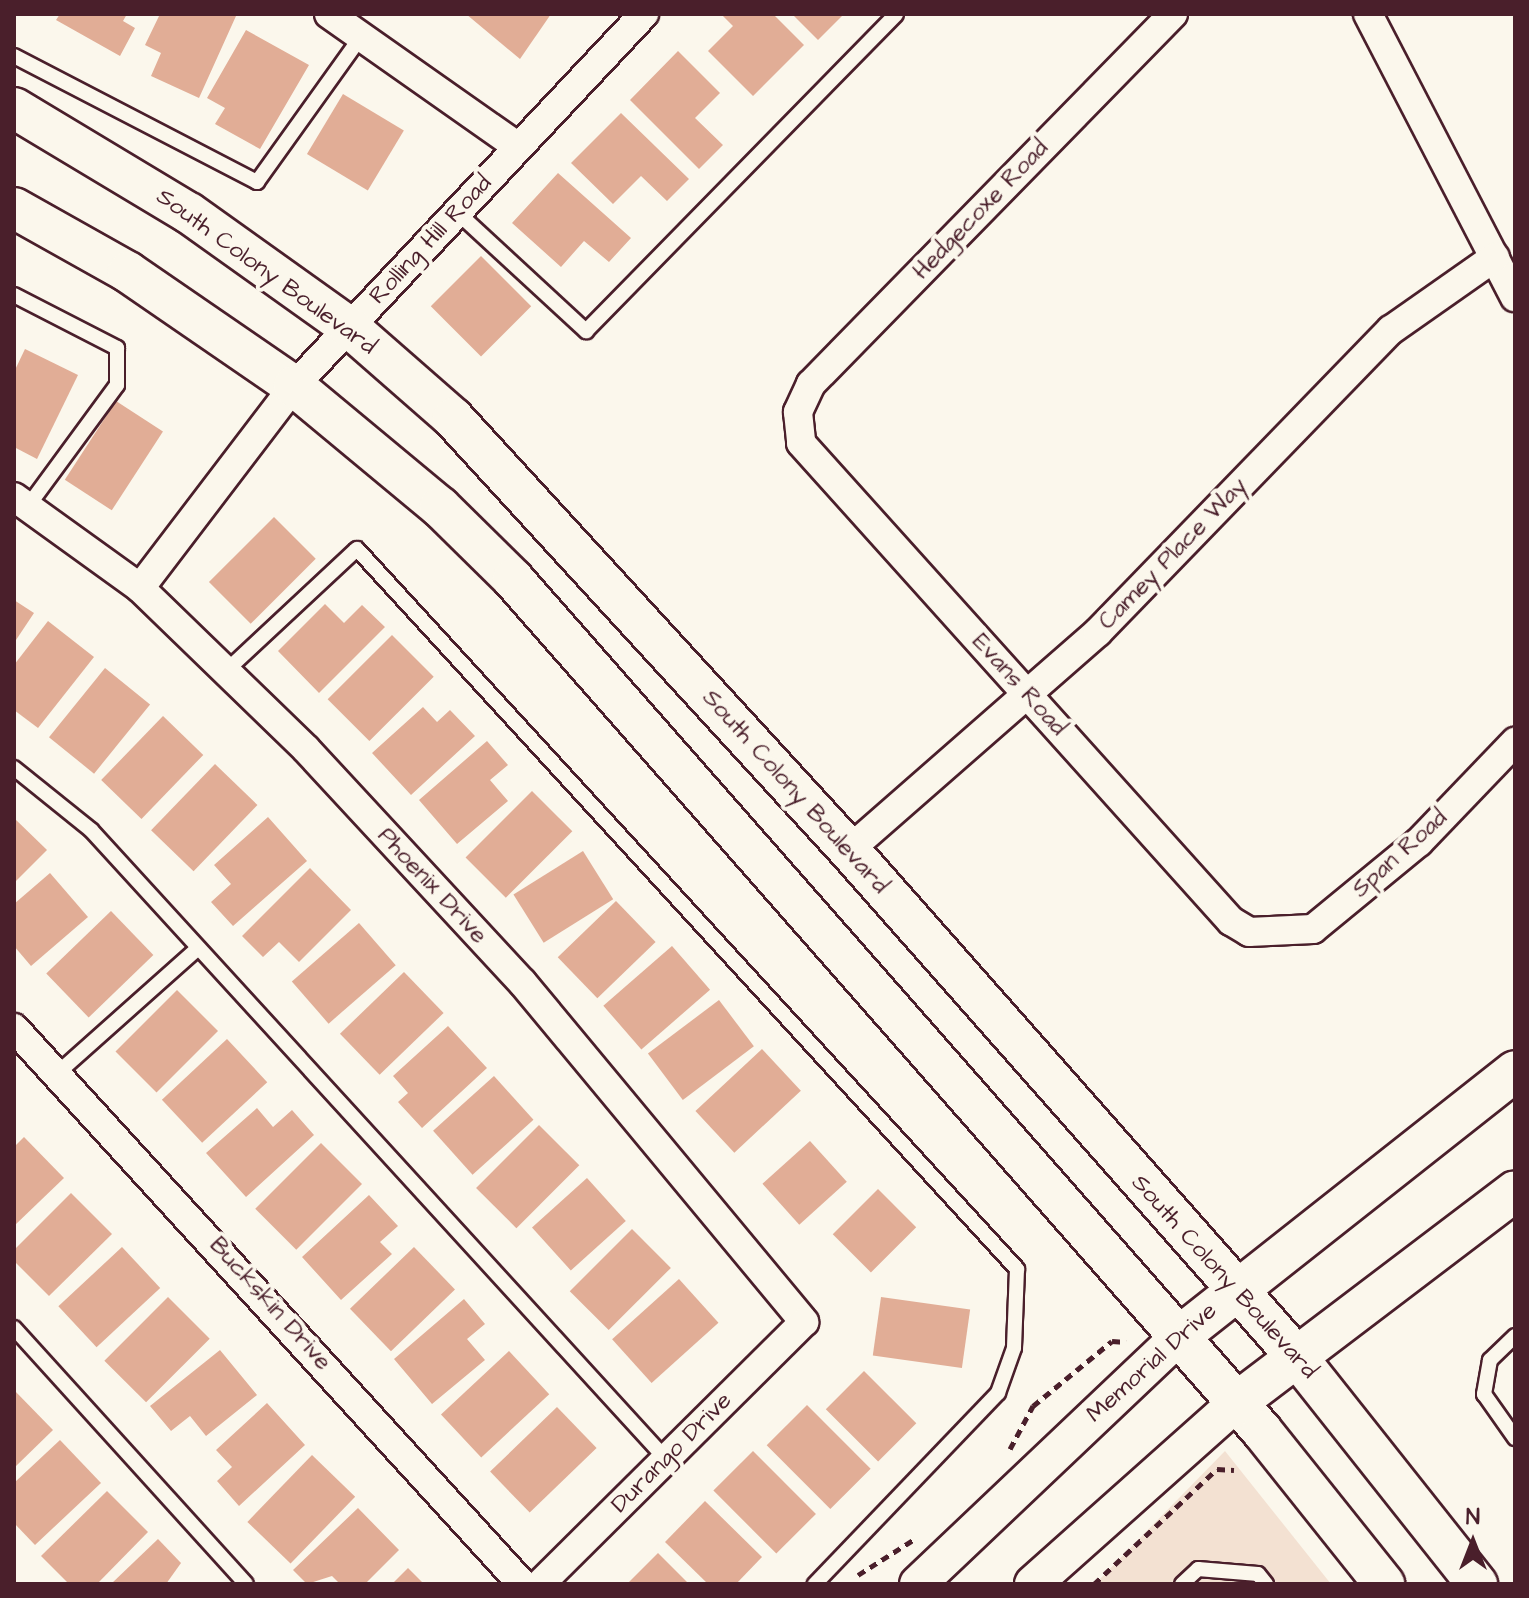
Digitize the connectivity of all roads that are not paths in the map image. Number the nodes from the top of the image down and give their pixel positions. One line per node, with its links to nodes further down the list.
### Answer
1 (329, 14): 6 (street)
2 (644, 14): 9 (street, Rolling Hill Road)
3 (896, 14): 11 (lane)
4 (1173, 14): 17 (street, Hedgecoxe Road)
5 (1368, 14): 12 (street)
6 (361, 37): 7 (lane); 9 (street)
7 (14, 56)
8 (14, 108): 15 (main road, South Colony Boulevard)
9 (518, 147): 11 (street, Rolling Hill Road)
10 (14, 208): 16 (main road)
11 (457, 212): 15 (street, Rolling Hill Road)
12 (1495, 257): 14 (street); 21 (street, Camey Place Way)
13 (14, 295): 18 (lane)
14 (1515, 297)
15 (349, 327): 16 (street, Rolling Hill Road); 24 (main road, South Colony Boulevard)
16 (294, 386): 19 (street, Rolling Hill Road); 35 (main road)
17 (798, 412): 21 (street, Evans Road)
18 (21, 502): 19 (street, Phoenix Drive)
19 (140, 588): 20 (street, Phoenix Drive)
20 (226, 671): 32 (street, Phoenix Drive); 43 (lane)
21 (1029, 696): 24 (street, Camey Place Way); 25 (street, Evans Road)
22 (1511, 753): 25 (street, Span Road)
23 (14, 768): 26 (lane)
24 (849, 850): 31 (main road, South Colony Boulevard)
25 (1267, 936)
26 (198, 948): 28 (lane); 39 (lane)
27 (14, 1028): 28 (street, Buckskin Drive)
28 (60, 1071): 41 (street, Buckskin Drive)
29 (1515, 1071): 31 (main road, Memorial Drive)
30 (1515, 1191): 36 (main road)
31 (1234, 1291): 35 (main road, Memorial Drive); 36 (main road, South Colony Boulevard)
32 (804, 1322): 39 (street, Durango Drive)
33 (14, 1328): 40 (lane)
34 (1515, 1336): 38 (lane)
35 (1176, 1339): 37 (main road); 44 (street, Memorial Drive)
36 (1297, 1357): 37 (main road); 49 (main road, South Colony Boulevard)
37 (1236, 1403): 45 (street); 48 (main road)
38 (1515, 1438)
39 (666, 1459): 42 (street, Durango Drive)
40 (246, 1584)
41 (522, 1584)
42 (540, 1584)
43 (815, 1584)
44 (918, 1584)
45 (1033, 1584)
46 (1182, 1584): 47 (lane)
47 (1266, 1584)
48 (1384, 1584)
49 (1477, 1584)

